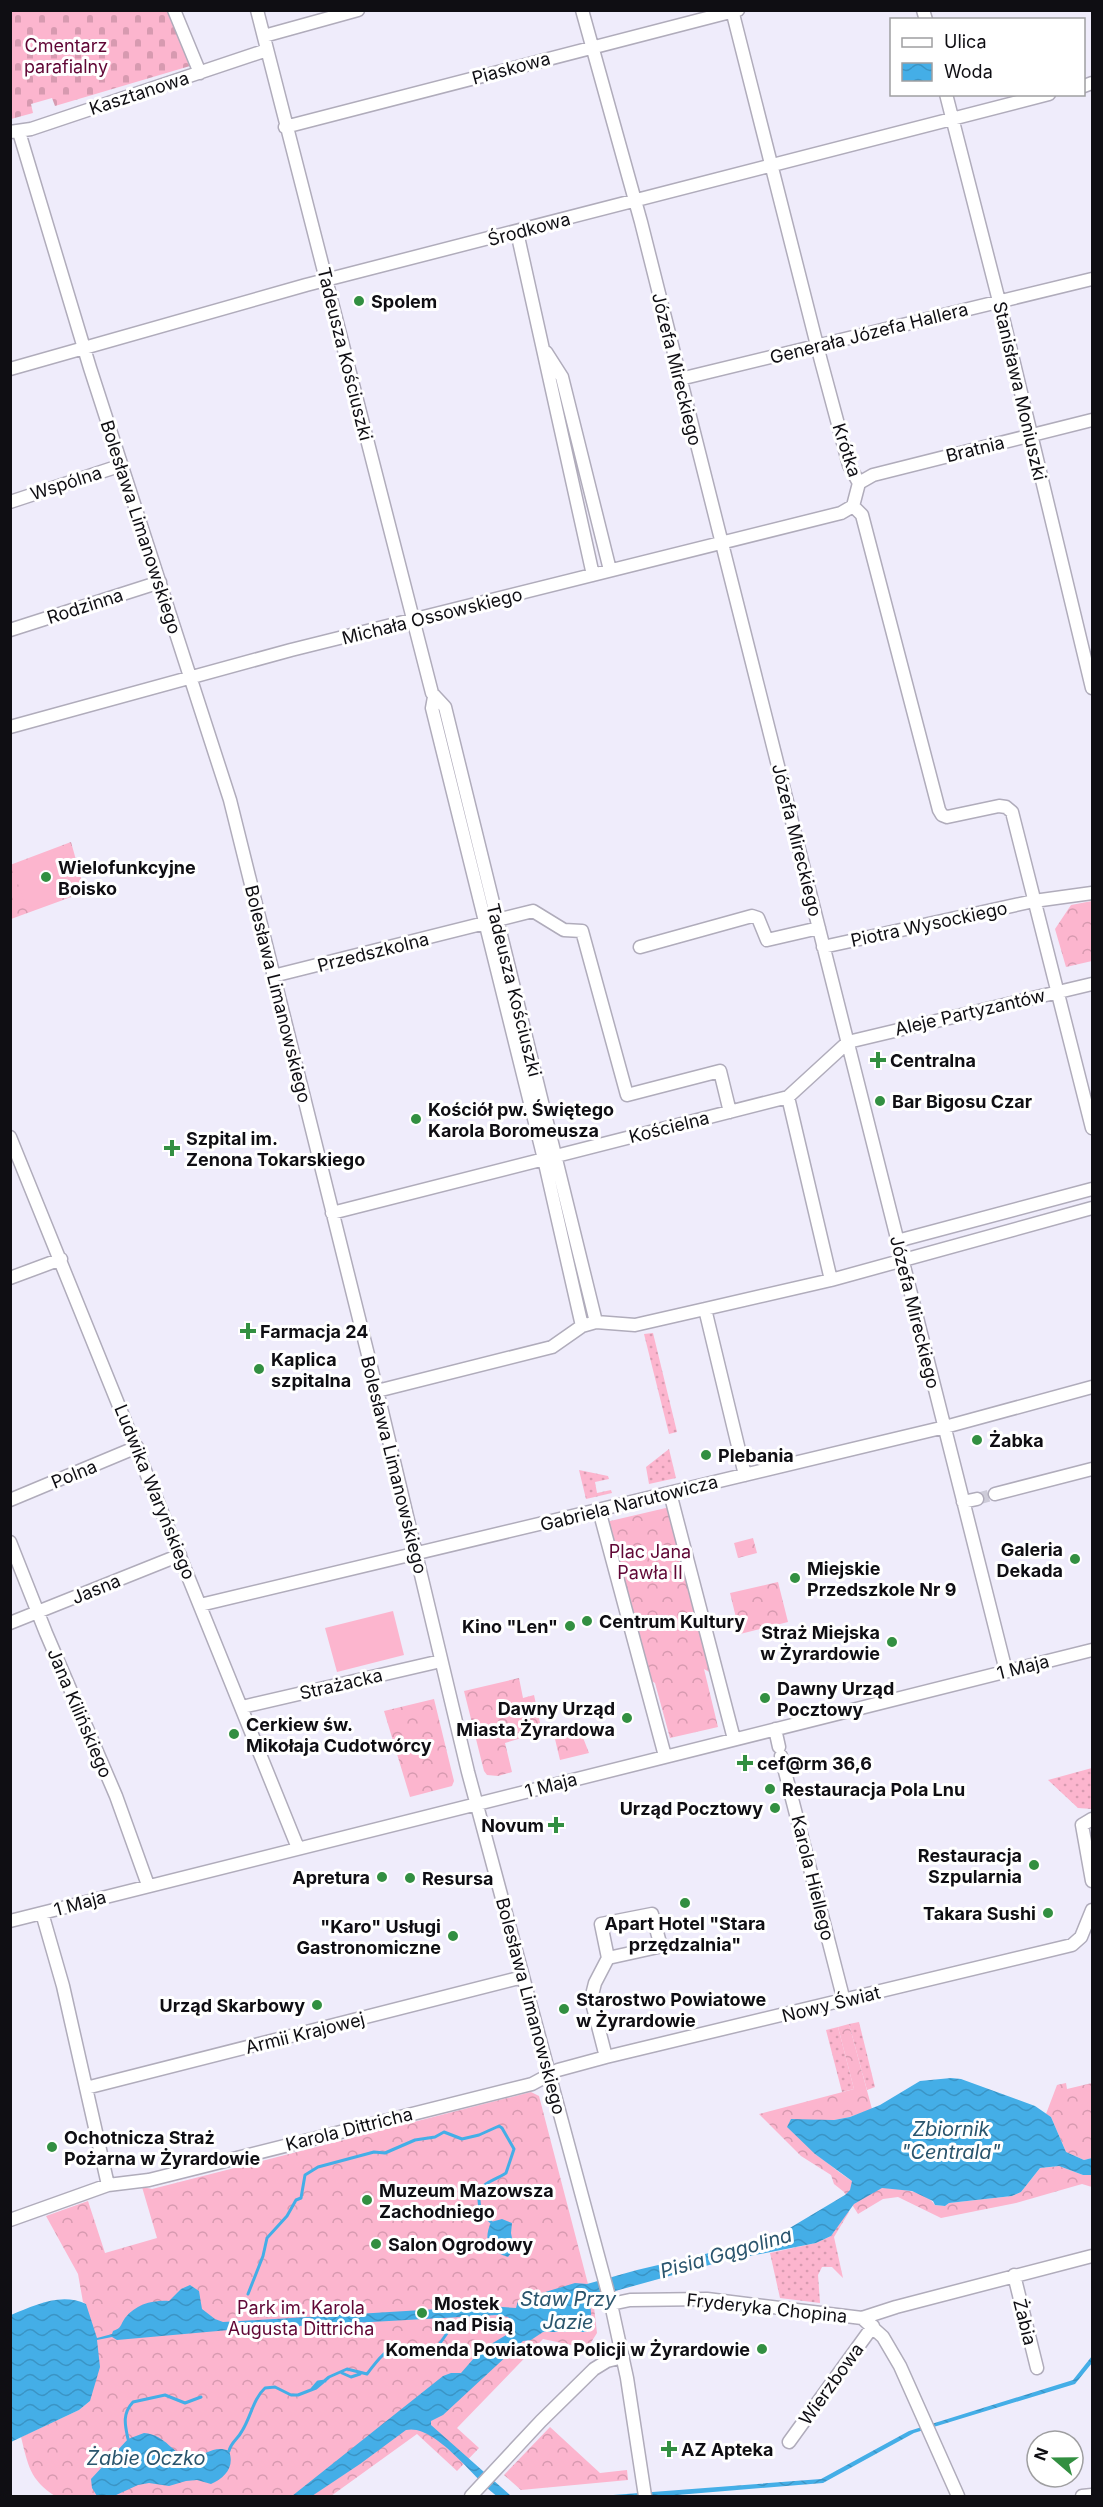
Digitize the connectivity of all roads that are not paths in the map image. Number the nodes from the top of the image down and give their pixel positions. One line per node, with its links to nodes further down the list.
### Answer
1 (174, 10): 9 (street)
2 (256, 10): 6 (street, Tadeusza Kościuszki)
3 (358, 10): 6 (street)
4 (582, 10): 7 (street, Józefa Mireckiego)
5 (734, 11): 7 (street, Piaskowa); 15 (street, Krótka)
6 (264, 36): 8 (street, Tadeusza Kościuszki)
7 (592, 47): 13 (street, Piaskowa); 16 (street, Józefa Mireckiego)
8 (267, 50): 9 (street, Kasztanowa); 13 (street, Tadeusza Kościuszki)
9 (200, 74): 14 (street, Kasztanowa)
10 (946, 96): 12 (street, Stanisława Moniuszki)
11 (1042, 96): 12 (street, Środkowa)
12 (952, 120): 15 (street, Środkowa); 20 (street, Stanisława Moniuszki)
13 (285, 127): 19 (street, Tadeusza Kościuszki)
14 (15, 132): 23 (street, Bolesława Limanowskiego)
15 (771, 166): 16 (street, Środkowa); 22 (street, Krótka)
16 (635, 201): 17 (street, Środkowa); 25 (street, Józefa Mireckiego)
17 (517, 232): 19 (street, Środkowa); 21 (street)
18 (1092, 279): 20 (street, Generała Józefa Hallera)
19 (326, 280): 23 (street, Środkowa); 36 (street, Tadeusza Kościuszki)
20 (999, 301): 22 (street, Generała Józefa Hallera); 27 (street, Stanisława Moniuszki)
21 (540, 344): 33 (street); 34 (street)
22 (817, 347): 25 (street, Generała Józefa Hallera); 29 (street, Krótka)
23 (84, 348): 24 (street, Środkowa); 28 (street, Bolesława Limanowskiego)
24 (10, 369)
25 (680, 379): 32 (street, Józefa Mireckiego)
26 (1092, 420): 27 (street, Bratnia)
27 (1031, 436): 29 (street, Bratnia); 39 (street, Stanisława Moniuszki)
28 (122, 465): 30 (street, Wspólna); 35 (street, Bolesława Limanowskiego)
29 (859, 483): 31 (street, Krótka)
30 (10, 502)
31 (853, 506): 32 (street, Michała Ossowskiego); 42 (street)
32 (721, 542): 33 (street, Michała Ossowskiego); 44 (street, Józefa Mireckiego)
33 (610, 570): 34 (street, Michała Ossowskiego)
34 (593, 575): 36 (street, Michała Ossowskiego)
35 (160, 582): 37 (street, Rodzinna); 38 (street, Bolesława Limanowskiego)
36 (414, 621): 38 (street, Michała Ossowskiego); 43 (street, Tadeusza Kościuszki)
37 (10, 630)
38 (189, 677): 40 (street, Michała Ossowskiego); 47 (street, Bolesława Limanowskiego)
39 (1092, 688)
40 (10, 727)
41 (1092, 892): 42 (street, Piotra Wysockiego)
42 (1034, 901): 46 (street, Piotra Wysockiego); 49 (street)
43 (485, 924): 47 (street, Przedszkolna); 52 (street, Przedszkolna); 55 (street, Tadeusza Kościuszki)
44 (819, 928): 45 (street); 46 (street, Józefa Mireckiego)
45 (640, 947)
46 (823, 947): 50 (street, Józefa Mireckiego)
47 (273, 976): 58 (street, Bolesława Limanowskiego)
48 (1092, 984): 49 (street, Aleje Partyzantów)
49 (1059, 991): 50 (street, Aleje Partyzantów); 53 (street)
50 (848, 1042): 51 (street, Kościelna); 59 (street, Józefa Mireckiego)
51 (788, 1096): 52 (street, Kościelna); 63 (street)
52 (730, 1112): 55 (street, Kościelna)
53 (1092, 1128)
54 (10, 1137): 60 (street, Ludwika Waryńskiego)
55 (550, 1157): 58 (street, Kościelna); 65 (street, Tadeusza Kościuszki); 66 (street, Tadeusza Kościuszki)
56 (1092, 1190): 59 (street)
57 (1092, 1208): 61 (street)
58 (332, 1213): 68 (street, Bolesława Limanowskiego)
59 (897, 1241): 61 (street, Józefa Mireckiego)
60 (61, 1259): 62 (street); 70 (street, Ludwika Waryńskiego)
61 (902, 1260): 63 (street); 69 (street, Józefa Mireckiego)
62 (10, 1278)
63 (831, 1280): 64 (street)
64 (705, 1310): 65 (street); 72 (street)
65 (596, 1322): 66 (street)
66 (582, 1326): 68 (street)
67 (1092, 1387): 69 (street, Gabriela Narutowicza)
68 (377, 1391): 80 (street, Bolesława Limanowskiego)
69 (945, 1427): 72 (street, Gabriela Narutowicza); 77 (street, Józefa Mireckiego)
70 (137, 1447): 76 (street, Polna); 81 (street, Ludwika Waryńskiego)
71 (1092, 1468): 74 (street)
72 (745, 1475): 73 (street, Gabriela Narutowicza)
73 (670, 1494): 78 (street, Gabriela Narutowicza); 90 (street)
74 (995, 1494)
75 (977, 1498): 77 (street)
76 (10, 1500)
77 (963, 1502): 87 (street, Józefa Mireckiego)
78 (600, 1510): 80 (street, Gabriela Narutowicza); 91 (street)
79 (10, 1542): 83 (street, Jana Kilińskiego)
80 (416, 1554): 82 (street, Gabriela Narutowicza); 86 (street, Bolesława Limanowskiego)
81 (180, 1555): 82 (street, Ludwika Waryńskiego); 83 (street, Jasna)
82 (200, 1605): 88 (street, Ludwika Waryńskiego)
83 (38, 1612): 84 (street, Jasna); 96 (street, Jana Kilińskiego)
84 (10, 1623)
85 (1092, 1650): 87 (street, 1 Maja)
86 (441, 1660): 88 (street, Strażacka); 92 (street, Bolesława Limanowskiego)
87 (1006, 1671): 89 (street, 1 Maja)
88 (242, 1707): 94 (street, Ludwika Waryńskiego)
89 (775, 1729): 90 (street, 1 Maja); 102 (street, Karola Hiellego)
90 (734, 1739): 91 (street, 1 Maja)
91 (665, 1756): 92 (street, 1 Maja)
92 (476, 1803): 94 (street, 1 Maja); 101 (street, Bolesława Limanowskiego)
93 (1092, 1819): 95 (street)
94 (298, 1848): 96 (street, 1 Maja)
95 (1092, 1881)
96 (148, 1885): 98 (street, 1 Maja)
97 (1092, 1910): 102 (street, Nowy Świat)
98 (42, 1913): 99 (street, 1 Maja); 105 (street)
99 (10, 1921)
100 (608, 1958): 100 (street); 103 (street)
101 (523, 1977): 104 (street, Bolesława Limanowskiego); 105 (street, Armii Krajowej)
102 (844, 2001): 103 (street, Nowy Świat)
103 (606, 2057): 104 (street, Nowy Świat)
104 (549, 2074): 106 (street, Karola Dittricha); 110 (street, Bolesława Limanowskiego)
105 (86, 2088): 106 (street)
106 (108, 2185): 107 (street, Karola Dittricha)
107 (10, 2220)
108 (1092, 2256): 109 (street)
109 (1014, 2275): 111 (street); 114 (street, Żabia)
110 (610, 2301): 111 (street, Fryderyka Chopina); 113 (street, Bolesława Limanowskiego)
111 (862, 2318): 112 (street, Fryderyka Chopina)
112 (873, 2326): 115 (street, Wierzbowa); 119 (street, Fryderyka Chopina)
113 (623, 2357): 116 (street); 118 (street, Bolesława Limanowskiego)
114 (1037, 2368)
115 (789, 2442)
116 (474, 2493)
117 (1092, 2495): 120 (street)
118 (645, 2496)
119 (958, 2496)
120 (1082, 2496)

